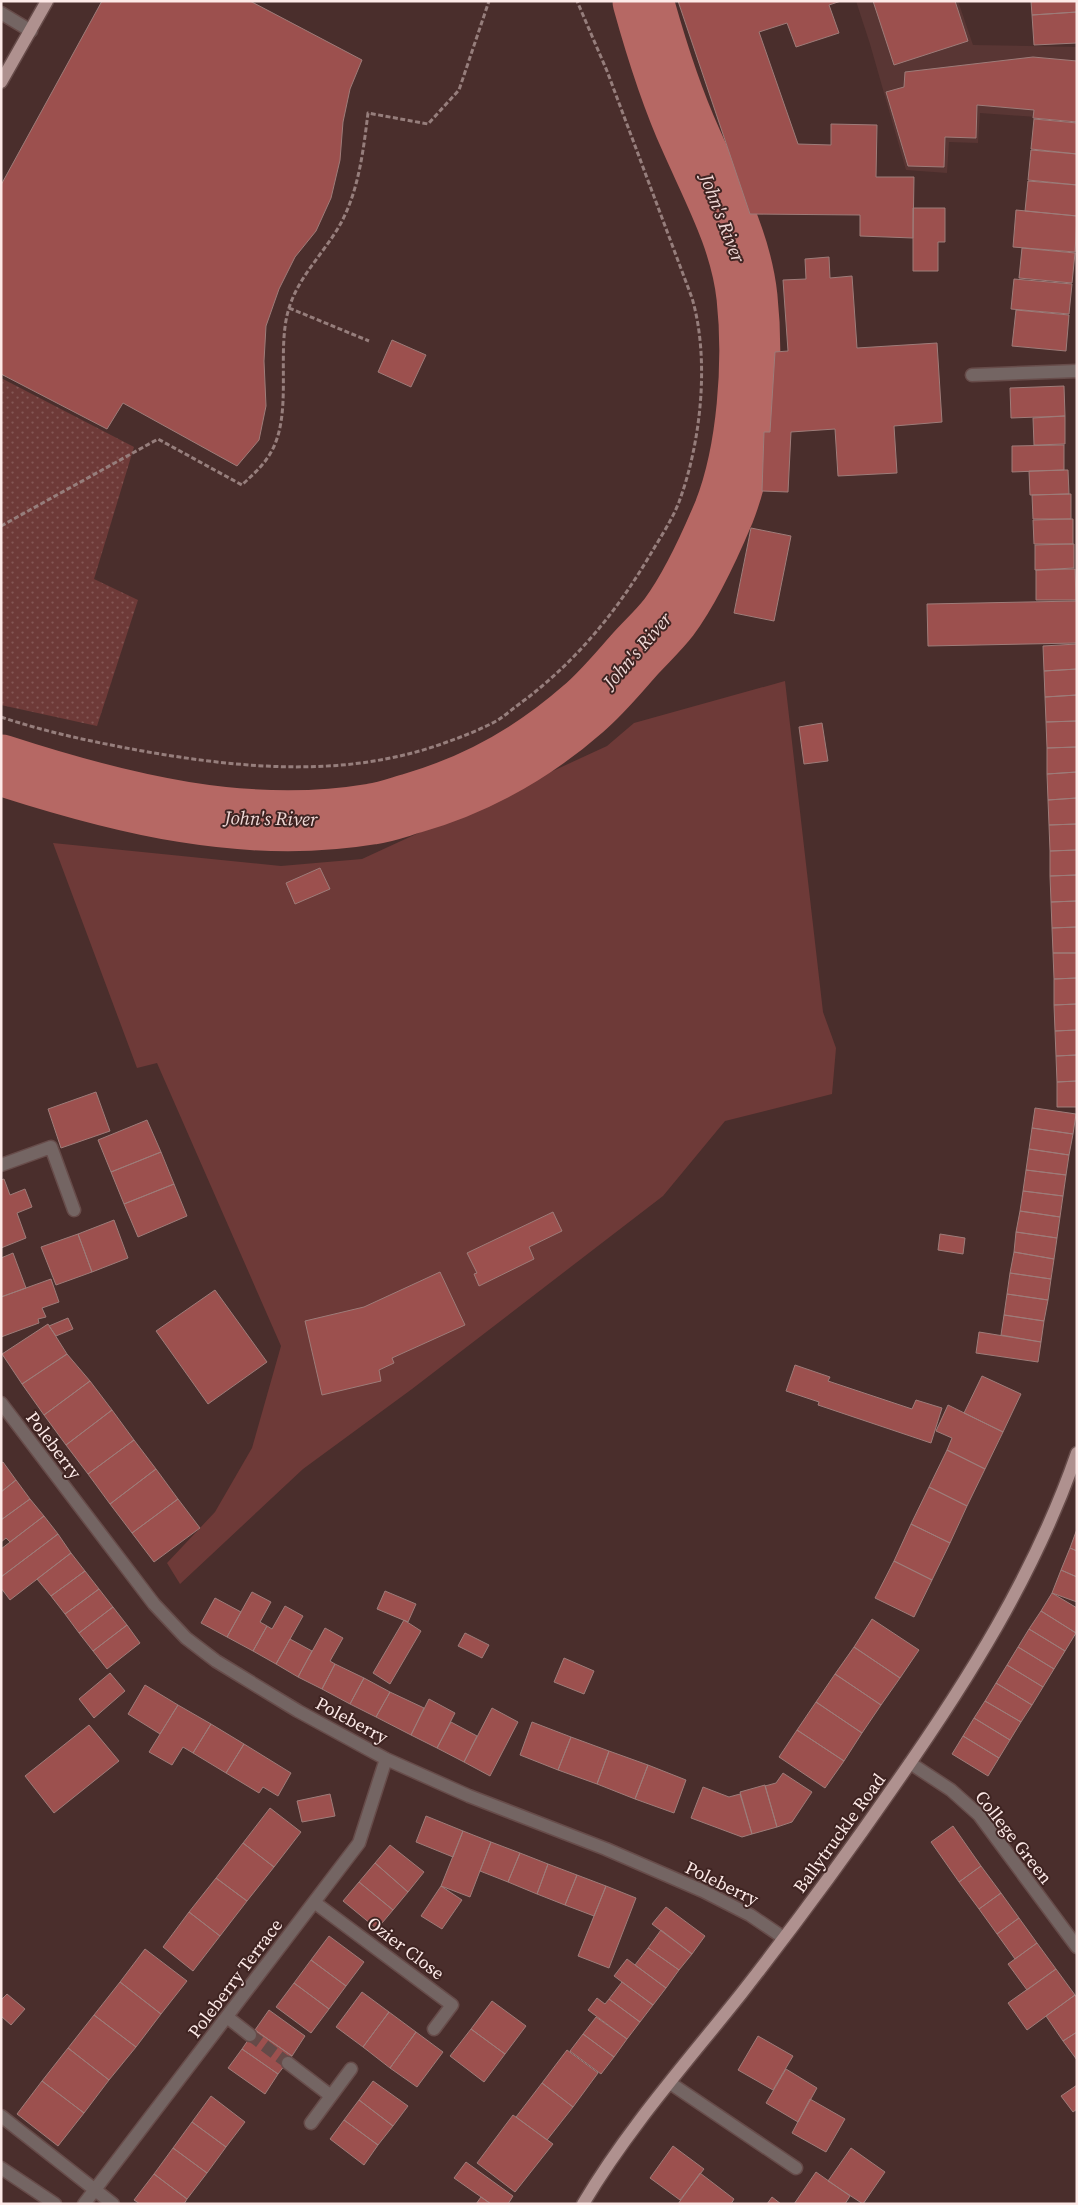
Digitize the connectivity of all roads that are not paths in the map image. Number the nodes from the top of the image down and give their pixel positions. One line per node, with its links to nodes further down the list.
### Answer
1 (47, 1): 3 (main road)
2 (1, 13): 3 (street)
3 (31, 31): 4 (main road)
4 (1, 82)
5 (1077, 371): 6 (street)
6 (972, 375)
7 (1, 1165): 8 (street)
8 (74, 1210)
9 (1, 1402): 11 (street, Poleberry)
10 (1077, 1453): 12 (main road, Ballytruckle Road)
11 (386, 1758): 13 (street, Poleberry Terrace); 14 (street, Poleberry)
12 (910, 1763): 14 (main road, Ballytruckle Road); 15 (street, College Green)
13 (314, 1902): 16 (street, Poleberry Terrace); 17 (street, Ozier Close)
14 (784, 1938): 21 (main road, Ballytruckle Road)
15 (1077, 1948)
16 (227, 2017): 18 (street); 27 (street, Poleberry Terrace)
17 (434, 2029)
18 (250, 2035)
19 (288, 2063): 22 (street)
20 (351, 2069): 22 (street)
21 (670, 2083): 26 (street); 31 (main road, Ballytruckle Road)
22 (331, 2096): 24 (street)
23 (1, 2116): 27 (street)
24 (311, 2123)
25 (1, 2168): 28 (street)
26 (796, 2168)
27 (95, 2189): 29 (street, Poleberry Terrace); 30 (street)
28 (55, 2204)
29 (84, 2204)
30 (113, 2204)
31 (583, 2204)

